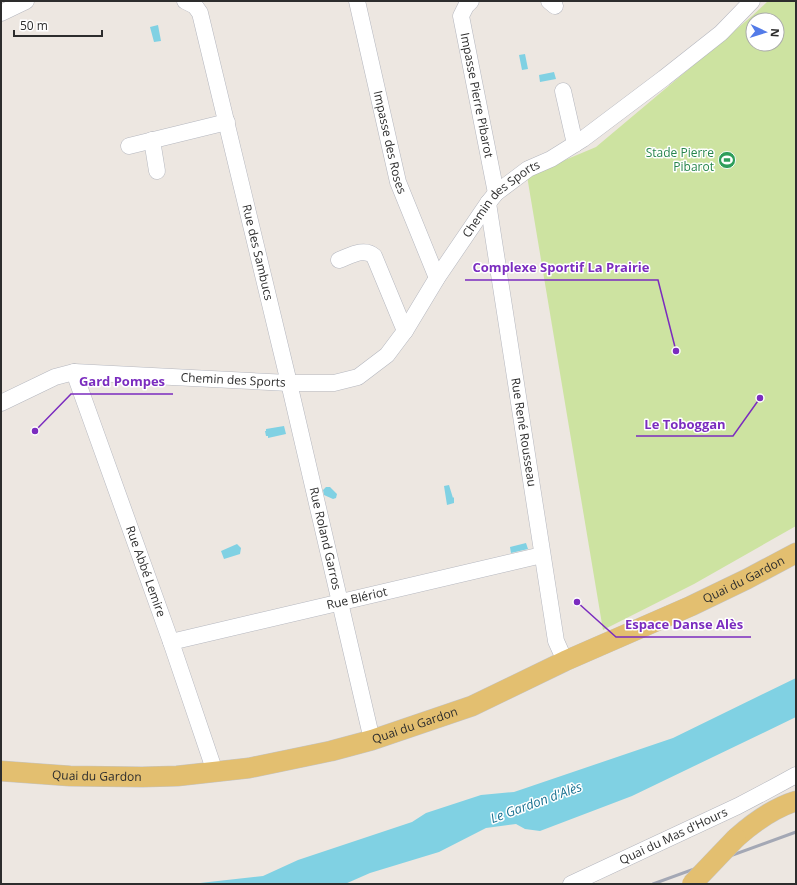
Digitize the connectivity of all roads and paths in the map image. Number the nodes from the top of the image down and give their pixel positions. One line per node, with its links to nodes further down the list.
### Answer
1 (26, 1): 6 (street)
2 (185, 1): 8 (street, Rue des Sambucs)
3 (357, 1): 15 (street, Impasse des Roses)
4 (471, 1): 13 (street, Impasse Pierre Pibarot)
5 (752, 1): 10 (street, Chemin des Sports)
6 (1, 13)
7 (563, 91): 10 (street)
8 (227, 122): 9 (street); 18 (street, Rue des Sambucs)
9 (152, 140): 11 (street); 12 (street)
10 (575, 144): 13 (street, Chemin des Sports)
11 (129, 146)
12 (157, 171)
13 (492, 198): 15 (street, Chemin des Sports); 21 (street, Rue René Rousseau)
14 (339, 260): 16 (street)
15 (437, 278): 16 (street, Chemin des Sports)
16 (405, 331): 18 (street, Chemin des Sports)
17 (74, 372): 18 (street, Chemin des Sports); 19 (street, Chemin des Sports); 23 (street, Rue Abbé Lemire)
18 (289, 383): 22 (street, Rue Roland Garros)
19 (1, 403)
20 (796, 553): 24 (main road, Quai du Gardon)
21 (542, 555): 22 (street, Rue Blériot); 24 (street, Rue René Rousseau)
22 (340, 603): 23 (street, Rue Blériot); 25 (street, Rue Roland Garros)
23 (171, 642): 27 (street, Rue Abbé Lemire)
24 (565, 661): 25 (main road, Quai du Gardon)
25 (372, 740): 27 (main road, Quai du Gardon)
26 (1, 771): 27 (main road, Quai du Gardon)
27 (215, 772)
28 (796, 775): 30 (street, Quai du Mas d'Hours)
29 (796, 779): 30 (street, Quai du Mas d'Hours)
30 (774, 788): 32 (street, Quai du Mas d'Hours)
31 (796, 801): 33 (main road, bridge)
32 (571, 884)
33 (692, 884)

